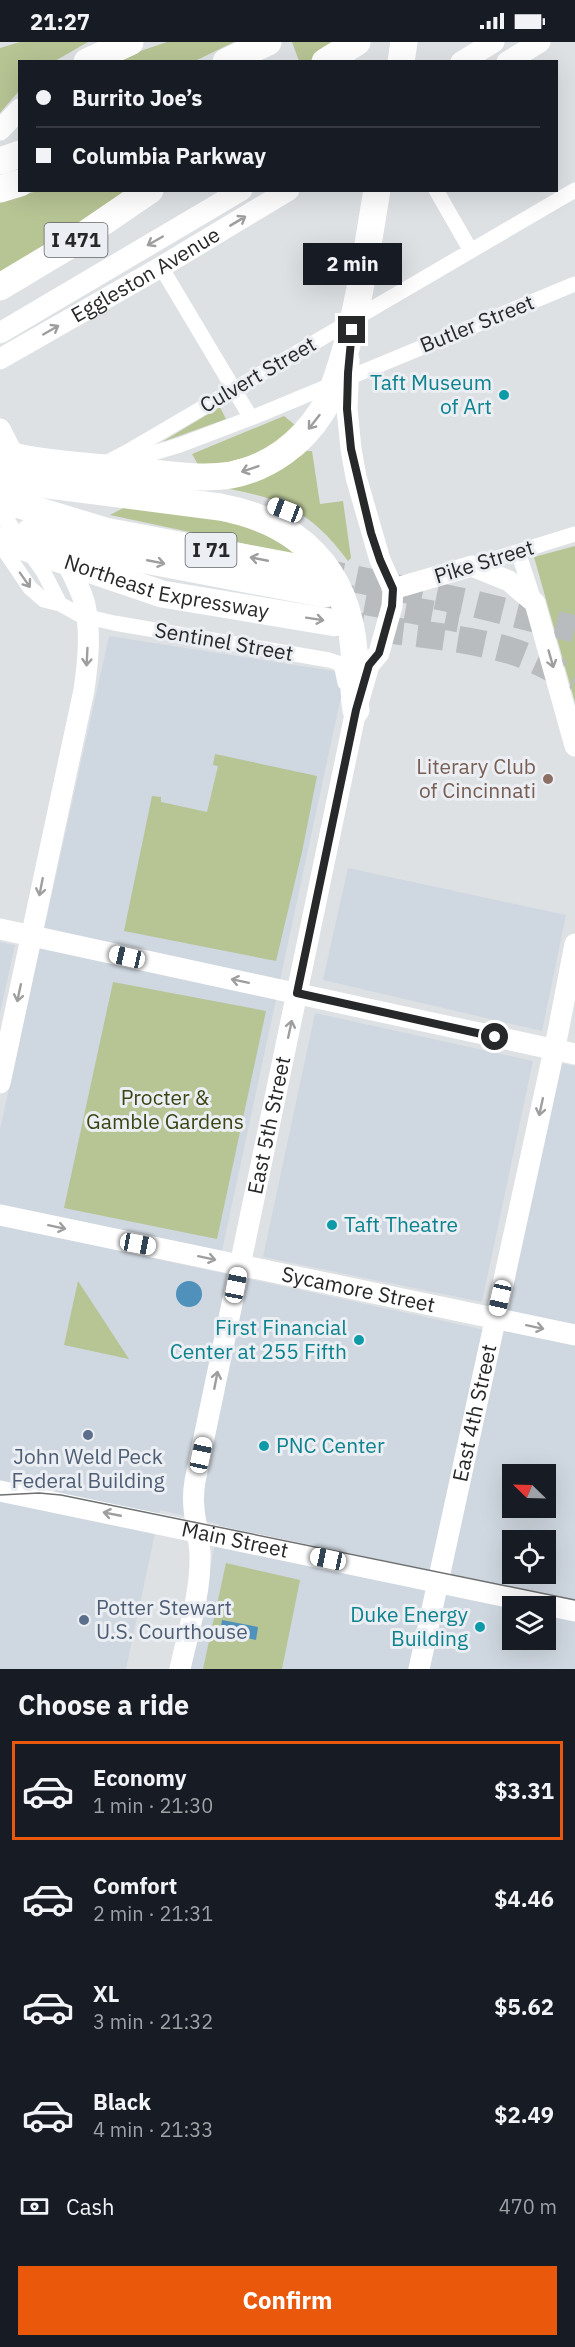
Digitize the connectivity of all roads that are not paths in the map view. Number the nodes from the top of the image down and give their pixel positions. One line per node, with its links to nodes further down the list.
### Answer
1 (98, 42): 9 (highway)
2 (130, 42): 10 (highway)
3 (268, 42): 11 (highway)
4 (357, 42): 12 (highway)
5 (370, 42): 13 (highway)
6 (404, 42): 14 (highway)
7 (494, 42): 15 (main road)
8 (540, 42): 16 (main road)
9 (72, 60)
10 (91, 60)
11 (230, 60)
12 (328, 60)
13 (345, 60)
14 (401, 60)
15 (464, 60)
16 (510, 60)
17 (18, 111): 18 (main road)
18 (0, 130)
19 (18, 155): 20 (highway)
20 (0, 161)
21 (18, 184): 22 (highway)
22 (0, 189)
23 (575, 190): 29 (street, Culvert Street)
24 (147, 192): 32 (highway, I 471)
25 (239, 192): 34 (main road, Eggleston Avenue, one-way to 34)
26 (286, 192): 30 (main road, Eggleston Avenue, one-way to 26)
27 (377, 192): 33 (highway)
28 (437, 192): 29 (street)
29 (471, 251): 36 (street, Culvert Street)
30 (161, 267): 35 (main road, Eggleston Avenue, one-way to 30); 36 (street)
31 (575, 284): 37 (street, Butler Street)
32 (0, 287)
33 (352, 330): 42 (highway, one-way to 42); 49 (main road)
34 (0, 333)
35 (0, 359)
36 (232, 389): 37 (street); 40 (street, Culvert Street)
37 (251, 418): 40 (street, Butler Street)
38 (0, 429): 57 (main road, one-way to 57)
39 (0, 453): 40 (highway)
40 (79, 472): 42 (highway); 43 (street, Culvert Street)
41 (0, 475): 54 (highway)
42 (195, 481): 53 (highway)
43 (1, 521): 45 (highway, Northeast Expressway / I 71); 45 (highway, Northeast Expressway / I 71); 51 (street); 51 (street, Sentinel Street, one-way to 51)
44 (575, 534): 46 (street, Pike Street)
45 (99, 551): 48 (highway, Northeast Expressway / I 71); 52 (highway, Northeast Expressway / I 71, one-way to 52)
46 (518, 552): 47 (street, Pike Street); 50 (street)
47 (472, 566): 49 (main road, Pike Street); 50 (main road)
48 (321, 583)
49 (393, 589): 53 (main road, East 5th Street)
50 (535, 603): 55 (main road, one-way to 55)
51 (60, 604): 54 (street, Sentinel Street)
52 (336, 623)
53 (369, 665): 54 (main road, East 5th Street)
54 (356, 710): 59 (main road, East 5th Street)
55 (575, 746)
56 (0, 929): 57 (main road)
57 (31, 936): 59 (main road, one-way to 57); 62 (main road, one-way to 62)
58 (575, 944): 60 (main road, East 4th Street)
59 (297, 993): 60 (main road); 64 (main road, East 5th Street, one-way to 59)
60 (554, 1050): 61 (main road); 65 (main road, East 4th Street, one-way to 65)
61 (575, 1054)
62 (0, 1083)
63 (0, 1215): 64 (main road, Sycamore Street, one-way to 64)
64 (240, 1265): 65 (main road, Sycamore Street); 68 (main road, East 5th Street, one-way to 64)
65 (495, 1318): 66 (main road, Sycamore Street, one-way to 66); 69 (main road, East 4th Street)
66 (575, 1335)
67 (0, 1491): 68 (main road, Main Street, one-way to 67)
68 (196, 1531): 69 (main road, Main Street); 71 (main road, East 5th Street)
69 (438, 1582): 70 (main road, Main Street); 72 (main road, East 4th Street)
70 (575, 1611)
71 (180, 1669)
72 (419, 1669)

